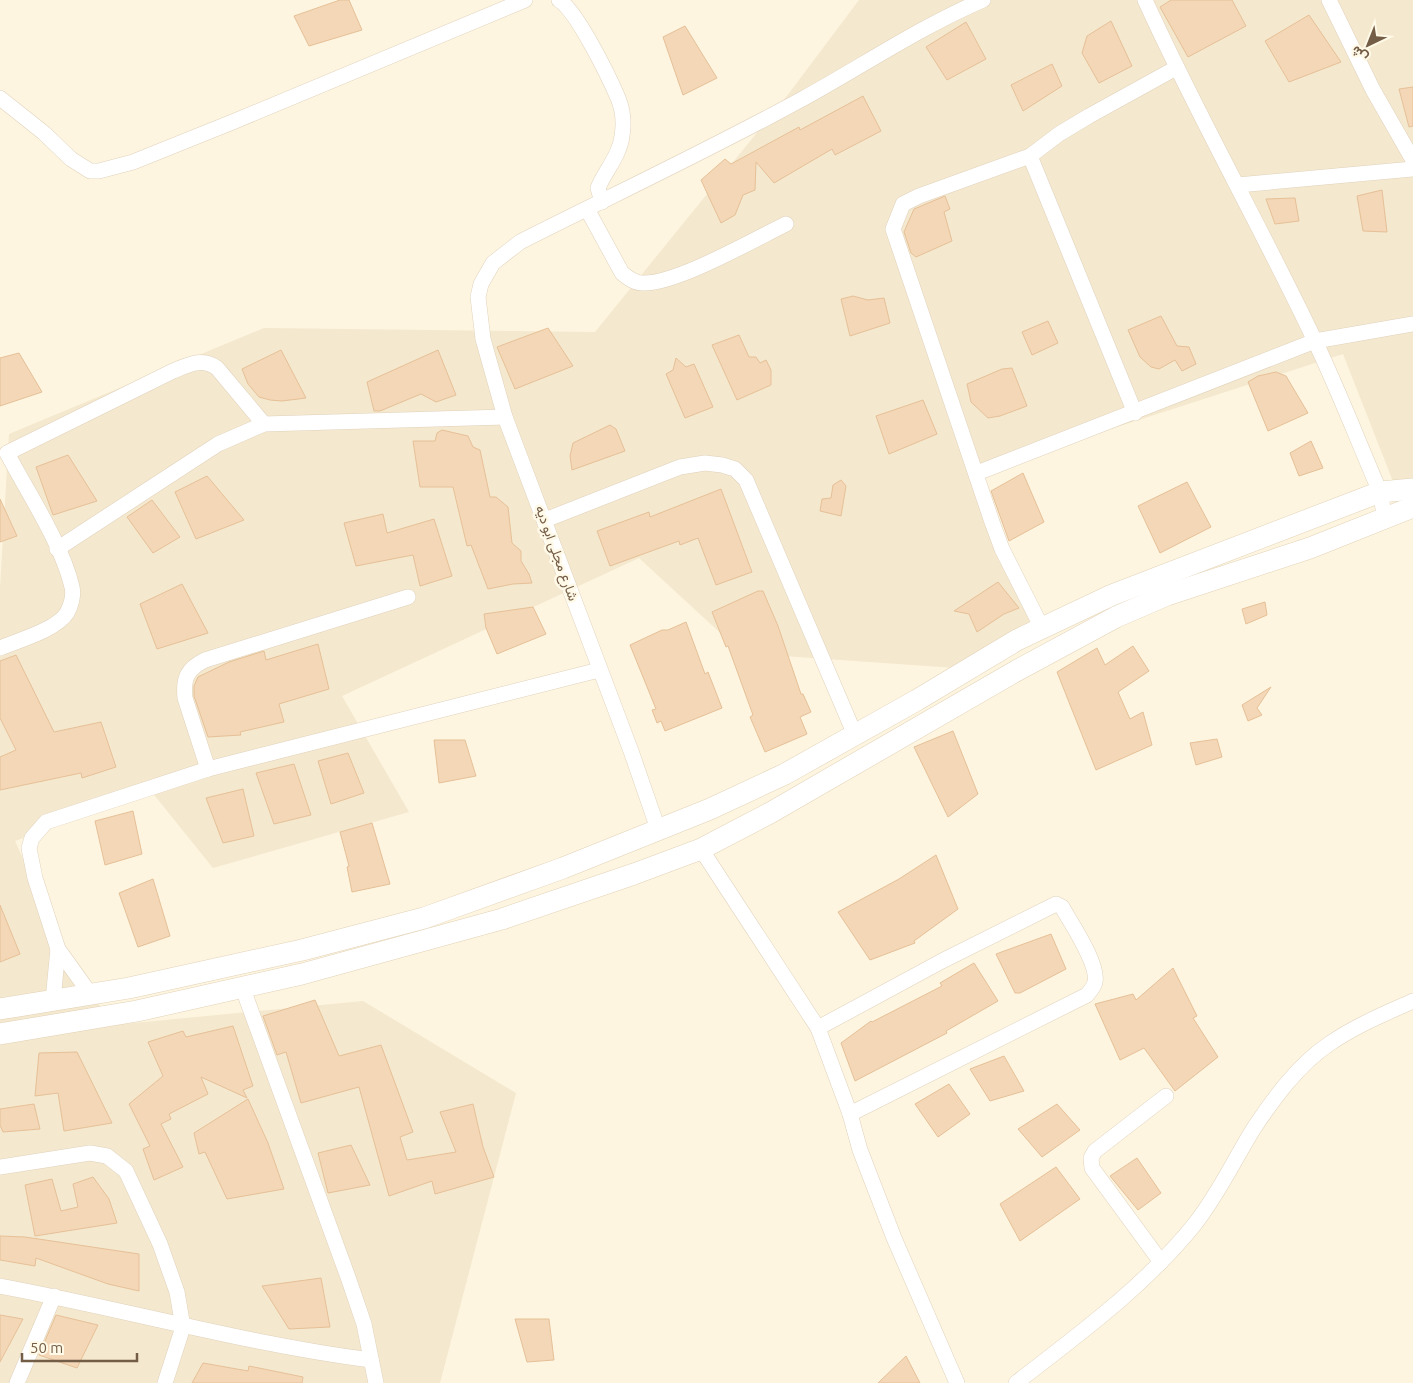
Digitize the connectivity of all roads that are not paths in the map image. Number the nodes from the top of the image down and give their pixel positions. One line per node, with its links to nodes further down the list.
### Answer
1 (525, 0): 7 (street)
2 (559, 0): 12 (street)
3 (983, 0): 12 (street, شارع مجلى ابو ديه)
4 (1145, 0): 6 (street)
5 (1329, 0): 9 (street)
6 (1176, 68): 8 (street); 11 (street)
7 (0, 98)
8 (1030, 156): 17 (street); 21 (street)
9 (1413, 160)
10 (1413, 168): 11 (street)
11 (1238, 185): 16 (street)
12 (602, 202): 13 (street, شارع مجلى ابو ديه)
13 (586, 209): 14 (street); 18 (street, شارع مجلى ابو ديه)
14 (786, 224)
15 (1413, 324): 16 (street)
16 (1315, 341): 17 (street); 23 (street)
17 (1135, 413): 21 (street)
18 (505, 417): 19 (street); 26 (street, شارع مجلى ابو ديه)
19 (264, 424): 20 (street); 27 (street)
20 (4, 454): 27 (street)
21 (977, 473): 29 (street)
22 (1413, 489): 23 (main road)
23 (1380, 492): 25 (street); 29 (main road)
24 (1413, 507): 25 (main road)
25 (1385, 519): 35 (main road)
26 (545, 520): 31 (street, شارع مجلى ابو ديه); 32 (street)
27 (57, 548): 30 (street)
28 (408, 597): 33 (street)
29 (1043, 630): 32 (main road)
30 (0, 648)
31 (599, 670): 33 (street); 34 (street, شارع مجلى ابو ديه)
32 (855, 735): 34 (main road)
33 (208, 769): 37 (street)
34 (658, 829): 36 (main road)
35 (702, 849): 38 (main road); 44 (street)
36 (368, 933): 38 (main road); 40 (main road)
37 (58, 949): 40 (street); 41 (street)
38 (375, 955): 39 (main road)
39 (243, 989): 45 (main road); 53 (street)
40 (91, 994): 41 (main road)
41 (53, 1000): 43 (main road)
42 (1413, 1001): 49 (street)
43 (0, 1009)
44 (818, 1028): 47 (street); 47 (street)
45 (0, 1034)
46 (1166, 1096): 49 (street)
47 (850, 1114): 57 (street)
48 (0, 1168): 52 (street)
49 (1161, 1262): 58 (street)
50 (0, 1286): 51 (street)
51 (54, 1296): 52 (street); 54 (street)
52 (183, 1327): 53 (street); 55 (street)
53 (371, 1360): 56 (street)
54 (17, 1383)
55 (165, 1383)
56 (376, 1383)
57 (957, 1383)
58 (1016, 1383)

